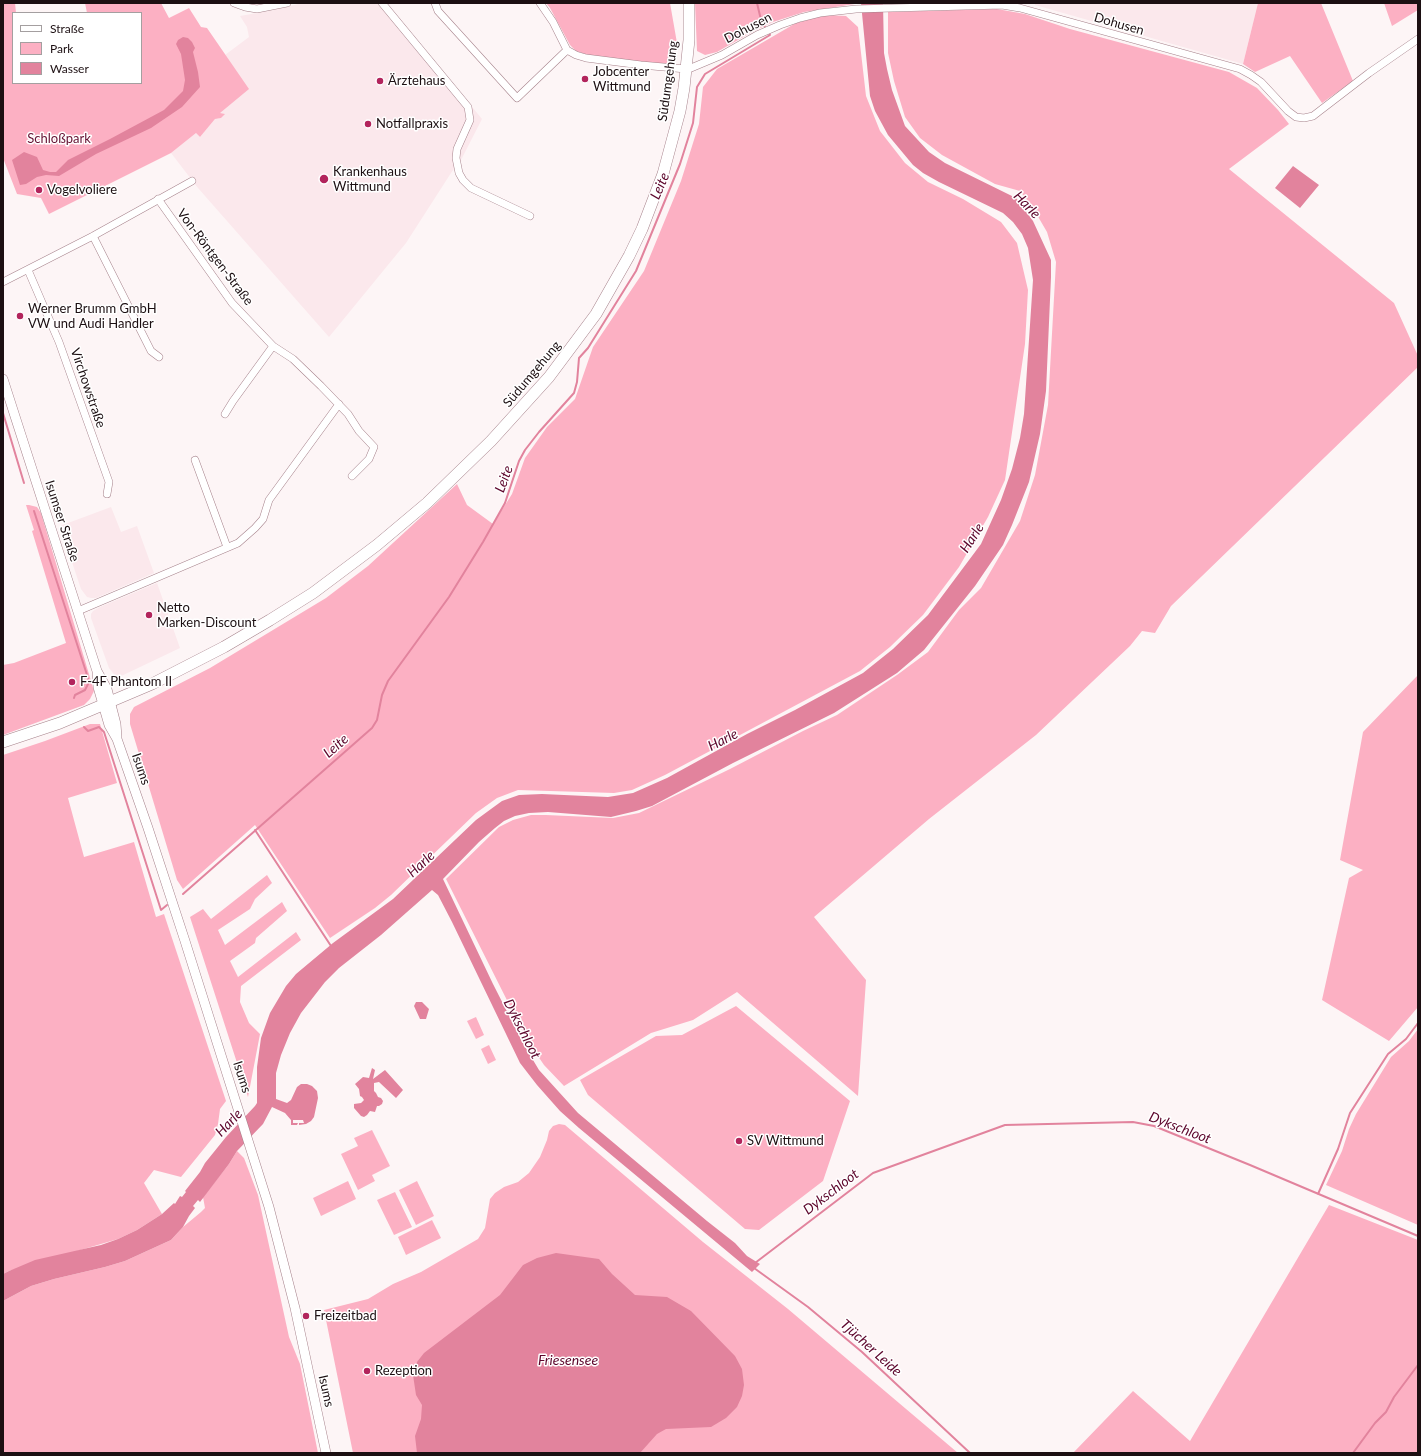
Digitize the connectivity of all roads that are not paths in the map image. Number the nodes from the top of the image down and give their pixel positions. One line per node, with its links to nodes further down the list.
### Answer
1 (234, 3): 2 (street)
2 (287, 3)
3 (382, 3): 12 (street)
4 (435, 3): 8 (street)
5 (540, 3): 8 (street)
6 (689, 3): 9 (main road, Südumgehung)
7 (1418, 39): 9 (street, Dohusen)
8 (567, 50): 9 (street, Dohusen)
9 (686, 68): 26 (main road, Südumgehung)
10 (192, 181): 11 (street)
11 (158, 199): 13 (street); 16 (street, Von-Röntgen-Straße)
12 (530, 216)
13 (93, 236): 14 (street); 17 (street)
14 (28, 270): 15 (street); 23 (street, Virchowstraße)
15 (3, 282)
16 (273, 346): 19 (street, Von-Röntgen-Straße); 20 (street)
17 (159, 357)
18 (3, 379): 25 (main road, Isumser Straße)
19 (339, 404): 22 (street, Von-Röntgen-Straße); 24 (street)
20 (225, 414)
21 (195, 460): 24 (street)
22 (352, 476)
23 (107, 494)
24 (227, 547): 25 (street)
25 (78, 611): 26 (main road, Isumser Straße)
26 (107, 704): 27 (main road); 28 (main road, Isums)
27 (3, 742)
28 (326, 1453)

